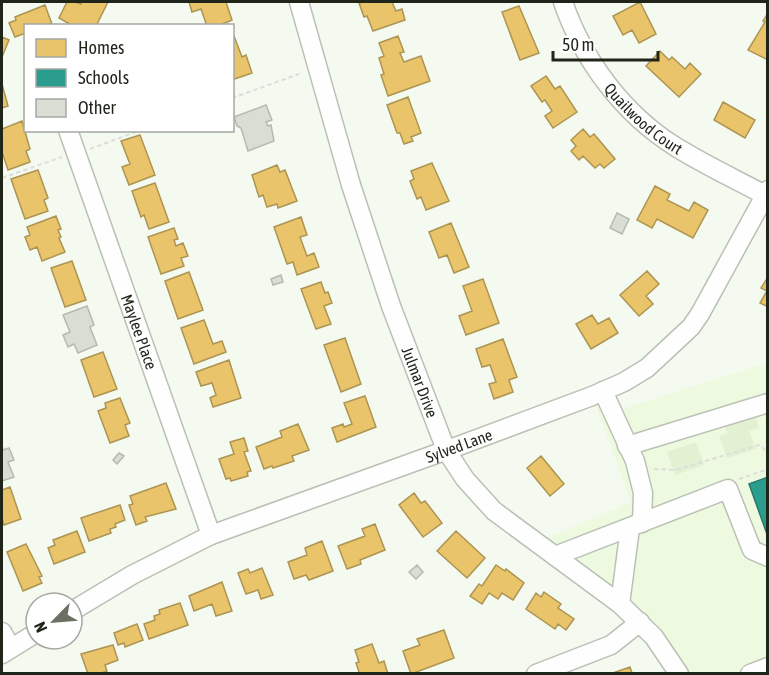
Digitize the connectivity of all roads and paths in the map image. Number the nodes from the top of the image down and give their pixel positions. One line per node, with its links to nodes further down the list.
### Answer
1 (299, 2): 10 (street, Julmar Drive)
2 (563, 2): 6 (street, Quailwood Court)
3 (299, 74): 4 (path)
4 (234, 97)
5 (69, 132): 16 (street, Maylee Place)
6 (766, 192): 7 (street, Sylved Lane)
7 (603, 391): 9 (street); 10 (street, Sylved Lane)
8 (768, 403): 9 (street)
9 (627, 446): 15 (street)
10 (446, 450): 16 (street, Sylved Lane); 17 (street, Julmar Drive)
11 (768, 457): 12 (path)
12 (646, 466)
13 (768, 469): 14 (path)
14 (734, 481)
15 (636, 526): 17 (street); 18 (street); 20 (street)
16 (212, 535): 19 (street, Sylved Lane)
17 (555, 556): 20 (street, Julmar Drive)
18 (768, 557)
19 (84, 604)
20 (620, 604): 21 (street, Julmar Drive)
21 (640, 622): 27 (street); 28 (street, Julmar Drive)
22 (2, 632): 24 (street)
23 (24, 640): 24 (street)
24 (6, 651)
25 (768, 667): 26 (street)
26 (751, 673)
27 (536, 674)
28 (679, 674)

